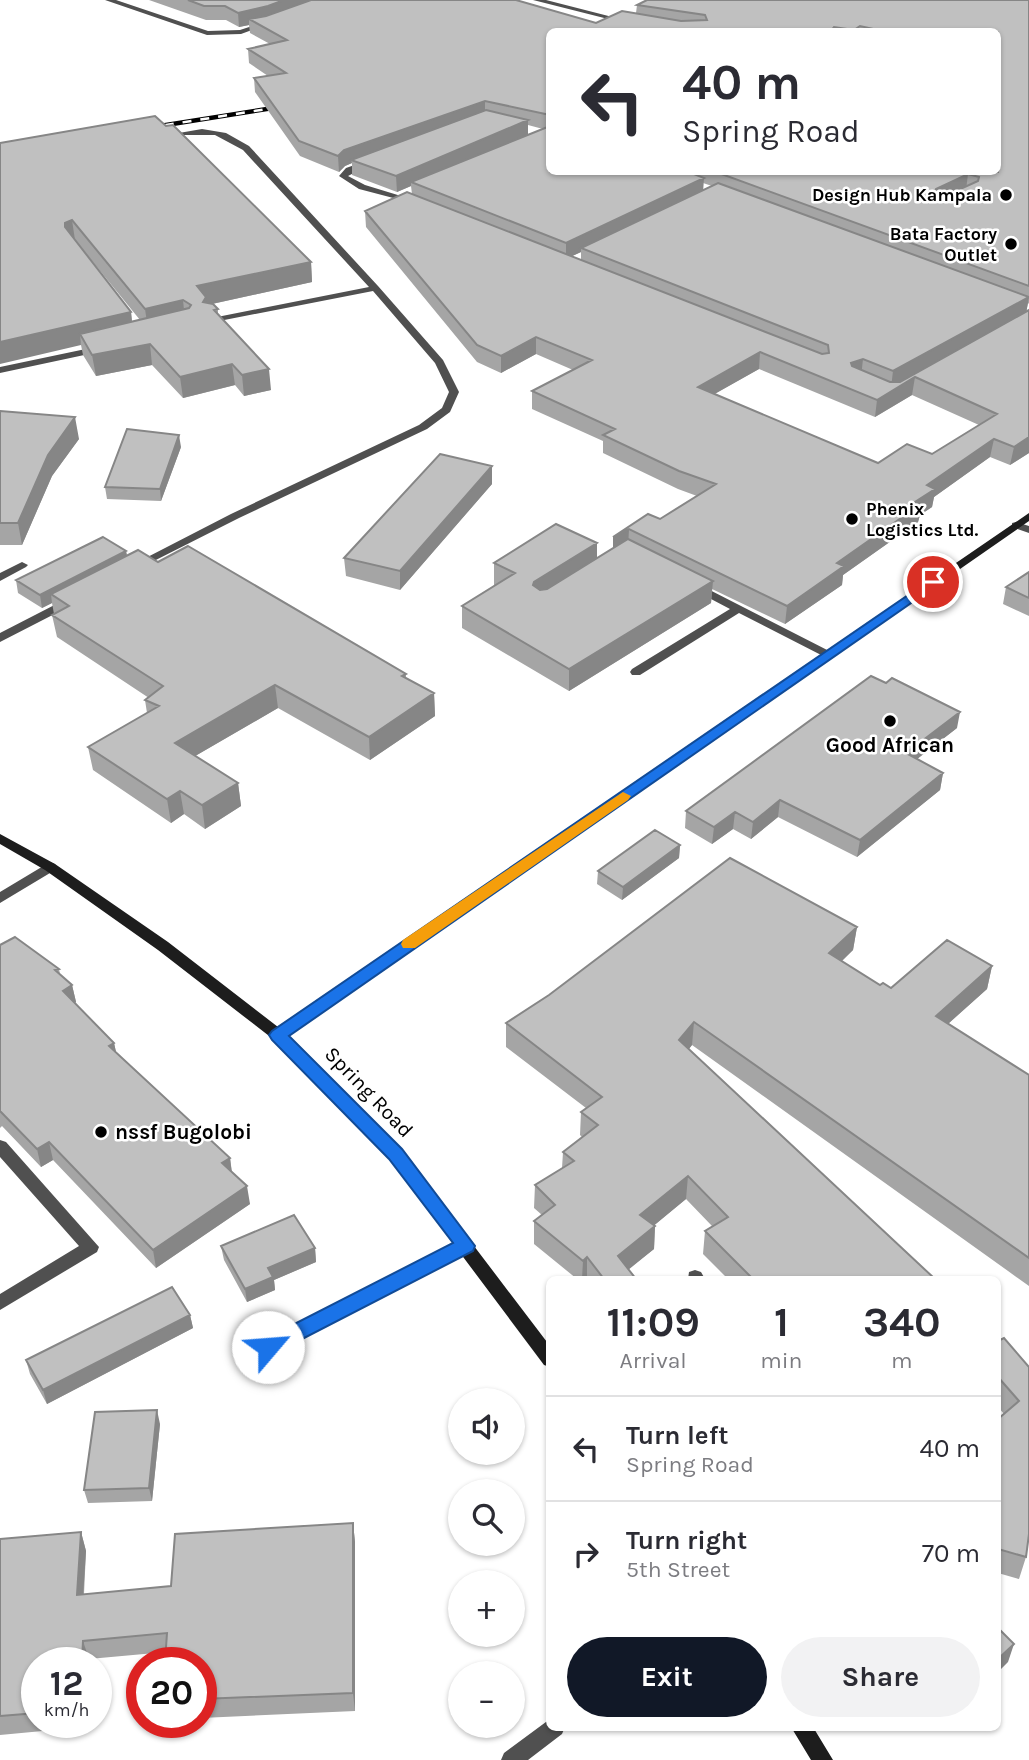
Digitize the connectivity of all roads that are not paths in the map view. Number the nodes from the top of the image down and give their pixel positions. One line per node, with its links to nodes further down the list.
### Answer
1 (109, 0): 3 (street)
2 (537, 0): 4 (street)
3 (278, 20)
4 (628, 22)
5 (183, 133): 8 (street)
6 (374, 160): 7 (street)
7 (406, 197)
8 (375, 288): 9 (street); 15 (street)
9 (212, 321)
10 (110, 346): 11 (street)
11 (0, 370)
12 (1029, 516): 13 (street)
13 (1022, 528): 21 (street)
14 (22, 565): 16 (street)
15 (124, 573)
16 (0, 578)
17 (689, 584): 19 (street)
18 (87, 593): 20 (street)
19 (739, 608): 21 (street); 22 (street)
20 (0, 638)
21 (829, 654): 26 (street)
22 (636, 672)
23 (0, 838): 24 (street, Spring Road)
24 (50, 867): 25 (street); 26 (street, Spring Road)
25 (0, 898)
26 (278, 1035): 28 (street, Spring Road)
27 (0, 1146): 29 (street)
28 (466, 1246): 30 (street); 31 (street, Spring Road)
29 (0, 1303)
30 (268, 1347)
31 (546, 1355)
32 (550, 1731): 34 (street)
33 (804, 1731): 35 (street)
34 (511, 1760)
35 (823, 1760)

